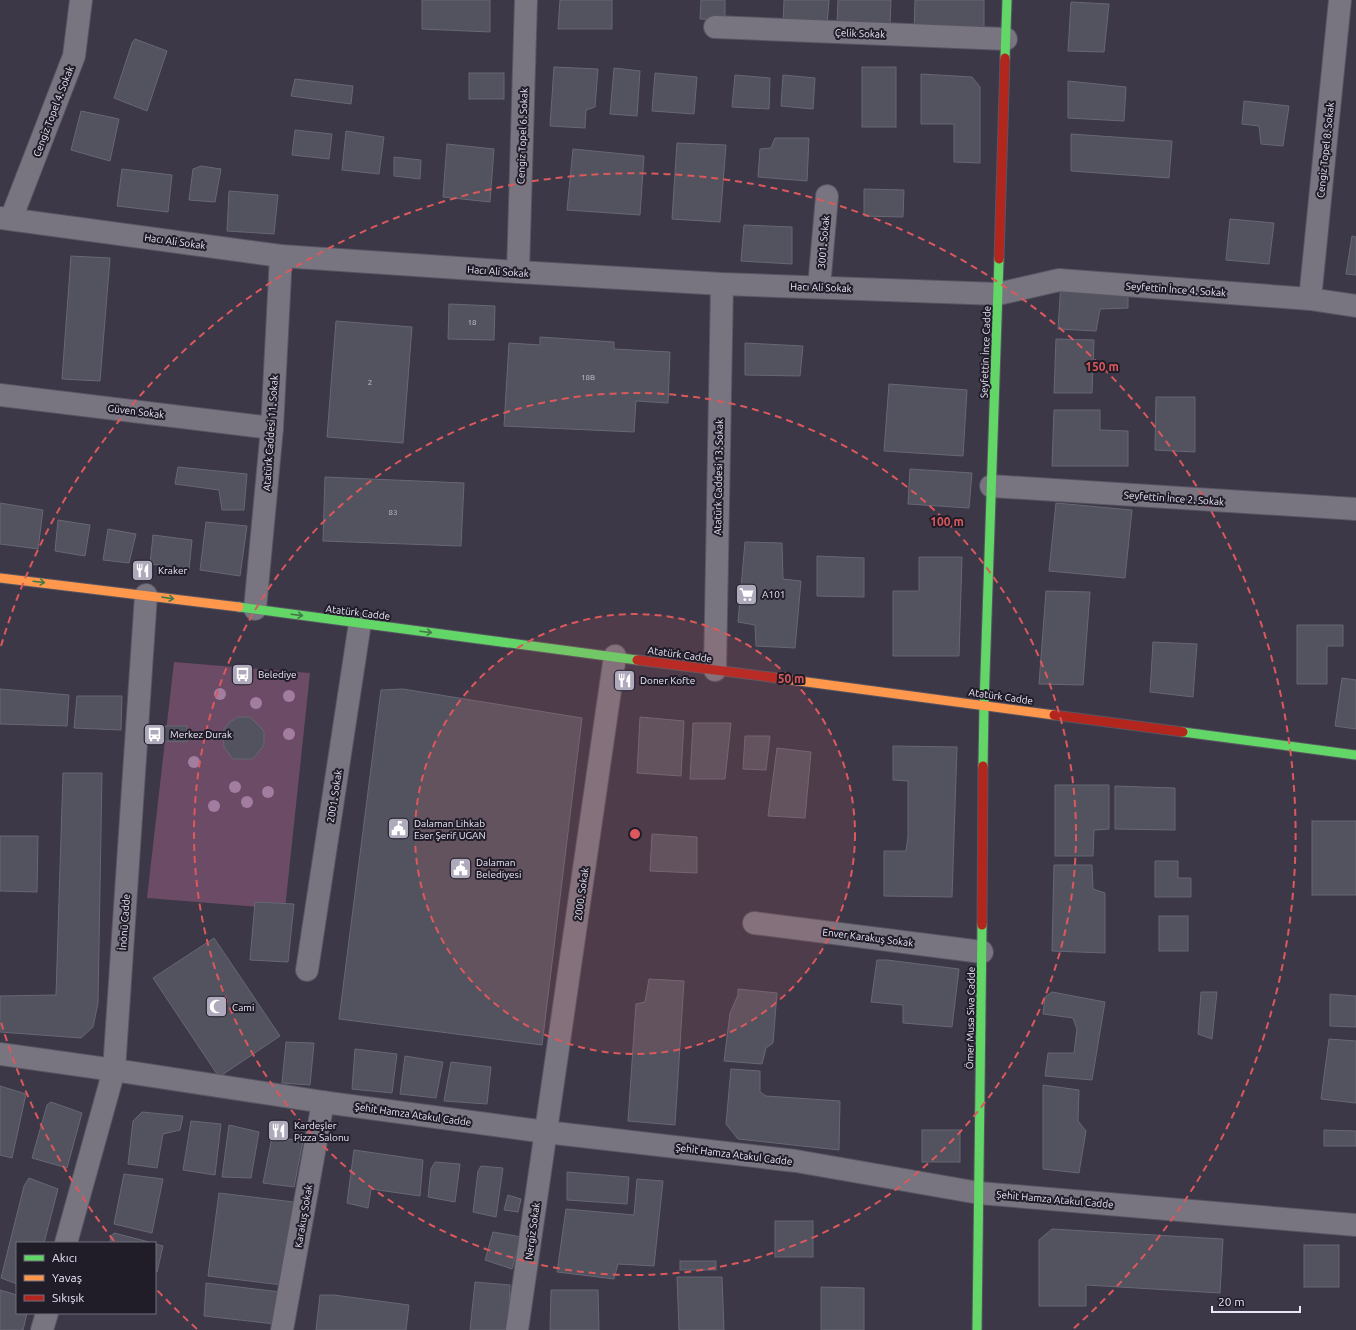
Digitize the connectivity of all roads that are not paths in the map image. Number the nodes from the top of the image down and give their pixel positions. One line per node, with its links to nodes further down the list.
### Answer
1 (81, 0): 8 (street, Cengiz Topel 4. Sokak)
2 (526, 0): 10 (street, Cengiz Topel 6. Sokak)
3 (1007, 0): 6 (main road, Seyfettin İnce Cadde)
4 (1340, 0): 14 (street, Cengiz Topel 8. Sokak)
5 (715, 27): 6 (street, Çelik Sokak)
6 (1006, 39): 13 (main road, Seyfettin İnce Cadde)
7 (827, 196): 12 (street, 3001. Sokak)
8 (5, 219): 9 (street, Hacı Ali Sokak)
9 (281, 256): 10 (street, Hacı Ali Sokak); 17 (street, Atatürk Caddesi 11. Sokak)
10 (518, 272): 11 (street, Hacı Ali Sokak)
11 (722, 284): 12 (street, Hacı Ali Sokak); 25 (street, Atatürk Caddesi 13. Sokak)
12 (820, 287): 13 (street, Hacı Ali Sokak)
13 (998, 294): 14 (street, Seyfettin İnce 4. Sokak); 18 (main road, Seyfettin İnce Cadde)
14 (1310, 299): 15 (street, Seyfettin İnce 4. Sokak)
15 (1356, 306)
16 (0, 395): 17 (street, Güven Sokak)
17 (272, 428): 22 (street, Atatürk Caddesi 11. Sokak)
18 (991, 486): 19 (street, Seyfettin İnce 2. Sokak); 26 (main road, Seyfettin İnce Cadde)
19 (1356, 509)
20 (0, 578): 21 (main road, Atatürk Cadde, one-way to 21)
21 (146, 595): 22 (main road, Atatürk Cadde, one-way to 22); 32 (street, İnönü Cadde)
22 (255, 610): 23 (main road, Atatürk Cadde, one-way to 23)
23 (360, 623): 24 (main road, Atatürk Cadde, one-way to 24); 30 (street, 2001. Sokak)
24 (615, 656): 25 (main road, Atatürk Cadde); 34 (street, 2000. Sokak)
25 (715, 670): 26 (main road, Atatürk Cadde)
26 (984, 705): 27 (main road, Atatürk Cadde); 29 (main road, Ömer Musa Siva Cadde)
27 (1356, 755)
28 (754, 923): 29 (street, Enver Karakuş Sokak)
29 (982, 952): 35 (main road, Ömer Musa Siva Cadde)
30 (307, 970)
31 (0, 1054): 32 (street, Şehit Hamza Atakul Cadde)
32 (114, 1070): 33 (street, Şehit Hamza Atakul Cadde); 37 (street, İnönü Cadde)
33 (323, 1102): 34 (street, Şehit Hamza Atakul Cadde); 40 (street, Karakuş Sokak)
34 (546, 1132): 35 (street, Şehit Hamza Atakul Cadde); 41 (street, Nergiz Sokak)
35 (979, 1193): 36 (street, Şehit Hamza Atakul Cadde); 42 (main road, Ömer Musa Siva Cadde)
36 (1356, 1224)
37 (66, 1242)
38 (47, 1314): 39 (street)
39 (42, 1330)
40 (282, 1330)
41 (518, 1330)
42 (977, 1330)

